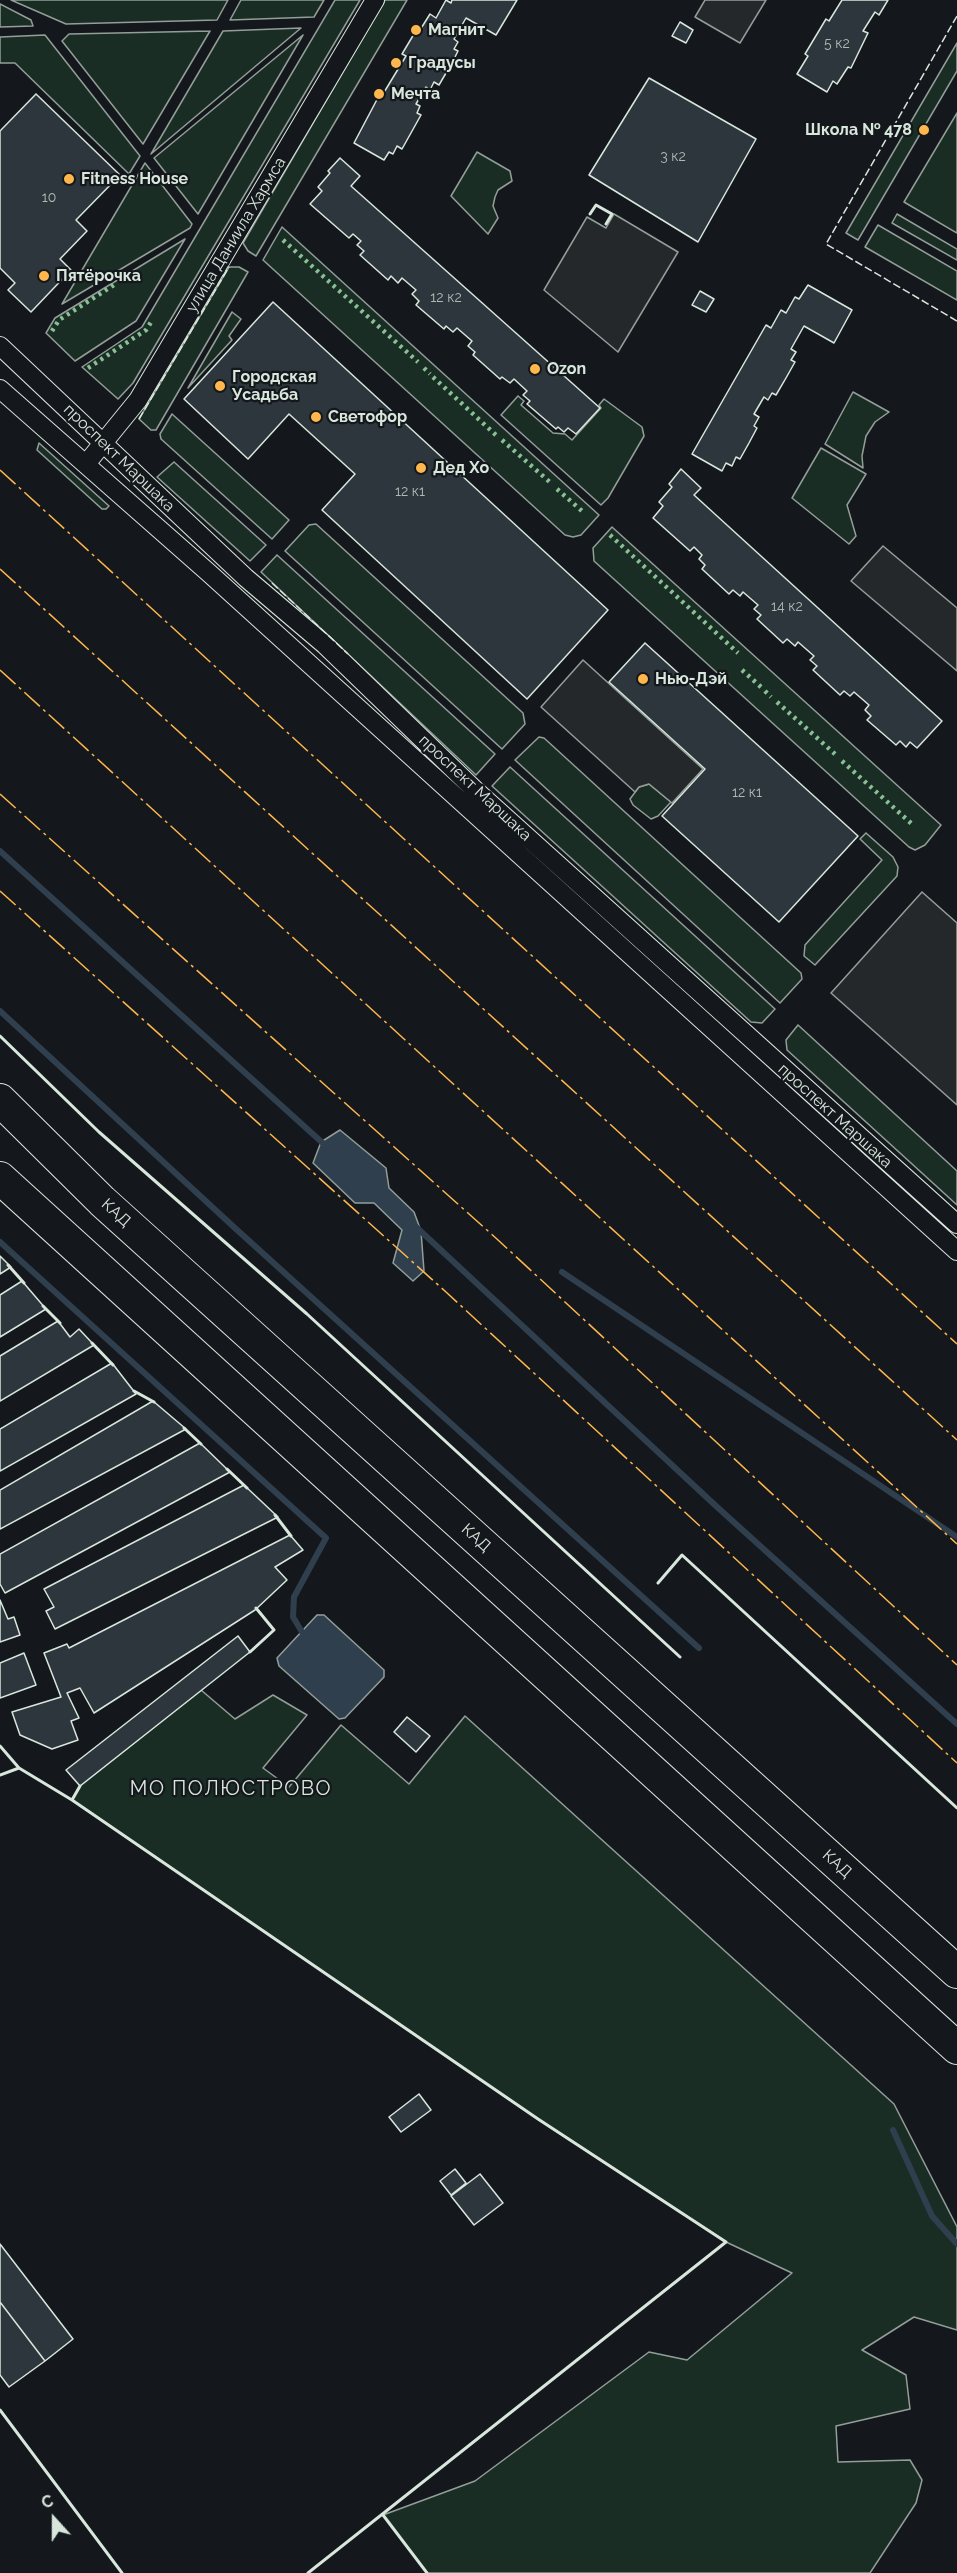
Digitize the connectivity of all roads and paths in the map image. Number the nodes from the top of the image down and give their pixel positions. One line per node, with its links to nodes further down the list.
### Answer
1 (375, 0): 4 (street, улица Даниила Хармса)
2 (0, 346): 4 (street, проспект Маршака)
3 (0, 389): 5 (street, проспект Маршака)
4 (103, 443): 5 (street, улица Даниила Хармса); 8 (street, проспект Маршака)
5 (87, 464): 9 (street, проспект Маршака)
6 (0, 1100): 10 (highway, КАД)
7 (0, 1178): 11 (highway)
8 (957, 1224)
9 (957, 1251)
10 (957, 1972)
11 (957, 2048)

